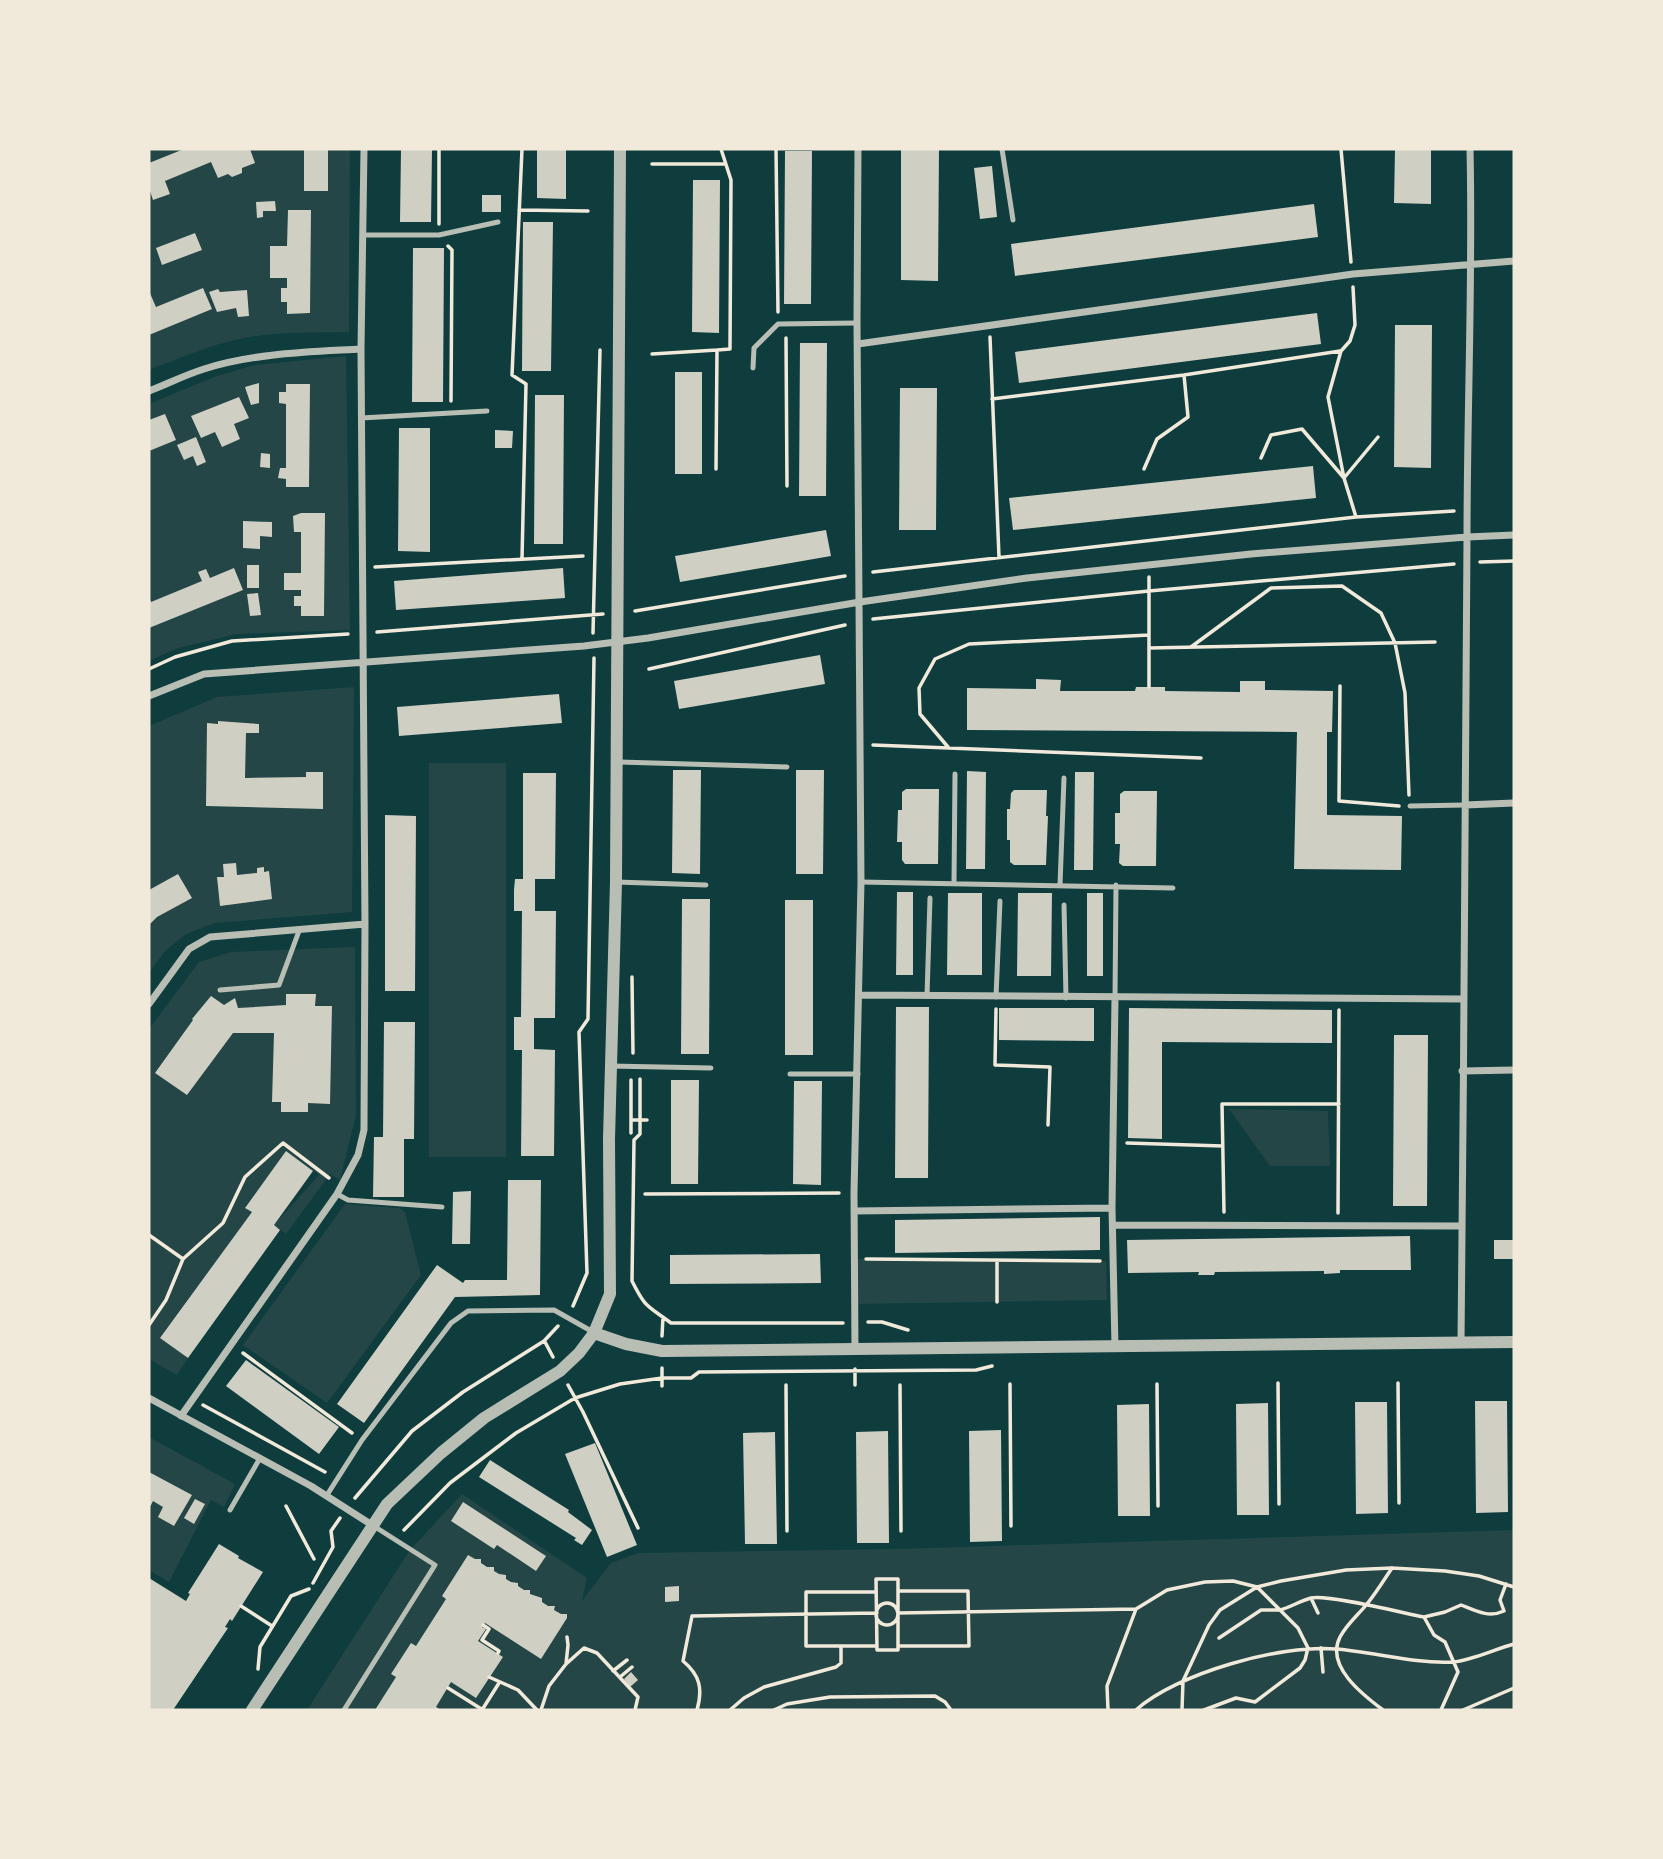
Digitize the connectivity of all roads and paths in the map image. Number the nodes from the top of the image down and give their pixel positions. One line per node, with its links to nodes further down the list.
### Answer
1 (364, 149): 16 (street)
2 (439, 149): 17 (path)
3 (522, 149): 12 (path)
4 (620, 149): 58 (street)
5 (721, 149): 10 (path)
6 (858, 149): 21 (street)
7 (1002, 149): 14 (lane)
8 (1341, 149): 20 (path)
9 (1470, 149): 19 (street)
10 (725, 163): 11 (path); 26 (path)
11 (652, 164)
12 (519, 211): 13 (path); 47 (path)
13 (588, 211)
14 (1013, 220)
15 (499, 222): 17 (lane)
16 (364, 235): 17 (lane); 25 (street)
17 (439, 235): 34 (path)
18 (1514, 261): 19 (street)
19 (1472, 264): 20 (street); 41 (street)
20 (1353, 274): 22 (street); 27 (path)
21 (857, 323): 24 (street); 29 (lane)
22 (989, 325): 24 (street); 32 (path)
23 (600, 341): 61 (path)
24 (858, 344): 52 (street)
25 (361, 349): 31 (street); 35 (street)
26 (717, 350): 28 (path); 38 (path)
27 (1341, 351): 30 (path); 40 (path)
28 (652, 354)
29 (754, 368)
30 (1184, 375): 32 (path); 39 (path)
31 (149, 391)
32 (992, 399): 46 (path)
33 (487, 411): 34 (lane)
34 (451, 414): 35 (lane)
35 (361, 418): 51 (street)
36 (1378, 437): 40 (path)
37 (1261, 458): 40 (path)
38 (716, 469)
39 (1144, 469)
40 (1343, 478): 42 (path)
41 (1468, 510): 42 (path); 44 (street)
42 (1356, 517): 46 (path)
43 (1514, 535): 44 (street)
44 (1467, 537): 49 (street); 50 (street)
45 (583, 556): 47 (path)
46 (999, 557): 52 (path)
47 (522, 559): 51 (path)
48 (1514, 561): 49 (path)
49 (1468, 563): 53 (path); 77 (street)
50 (1149, 565): 53 (path); 54 (street)
51 (363, 568): 64 (street)
52 (859, 573): 54 (street); 55 (path)
53 (1149, 592): 56 (path); 57 (path)
54 (860, 602): 56 (street); 58 (street)
55 (649, 610)
56 (861, 622): 65 (path); 69 (street)
57 (1149, 635): 63 (path); 70 (path)
58 (617, 642): 61 (street); 72 (street)
59 (1435, 642): 60 (path)
60 (1395, 643): 62 (path); 62 (path); 78 (path)
61 (594, 645): 64 (street); 130 (path)
62 (1191, 647): 63 (path)
63 (1149, 648): 67 (path)
64 (363, 662): 68 (street); 89 (street)
65 (649, 669)
66 (1340, 686): 78 (path)
67 (1149, 687)
68 (149, 696)
69 (860, 746): 70 (path); 80 (street)
70 (949, 748): 71 (path)
71 (1201, 758)
72 (615, 762): 73 (lane); 79 (street)
73 (787, 766)
74 (955, 774): 81 (lane)
75 (1064, 778): 83 (lane)
76 (1514, 803): 77 (street)
77 (1465, 804): 78 (lane); 98 (street)
78 (1410, 806)
79 (616, 882): 82 (lane); 100 (street)
80 (861, 882): 81 (lane); 92 (street)
81 (954, 883): 83 (lane)
82 (706, 885)
83 (1060, 885): 84 (lane)
84 (1116, 885): 85 (lane); 96 (lane)
85 (1173, 888)
86 (930, 898): 93 (lane)
87 (1000, 901): 94 (lane)
88 (1064, 905): 95 (lane)
89 (365, 924): 90 (street); 114 (street)
90 (299, 931): 91 (lane); 99 (street)
91 (220, 990)
92 (860, 995): 93 (street); 105 (street)
93 (927, 996): 94 (street)
94 (996, 997): 95 (street); 110 (path)
95 (1066, 998): 96 (street)
96 (1115, 998): 97 (street); 112 (street)
97 (1339, 998): 98 (street); 107 (path)
98 (1463, 999): 103 (street)
99 (149, 1004)
100 (610, 1066): 101 (lane); 135 (street)
101 (711, 1068)
102 (1514, 1070): 103 (street)
103 (1462, 1071): 123 (street)
104 (790, 1074): 105 (lane)
105 (858, 1074): 115 (street)
106 (631, 1080): 108 (path)
107 (1339, 1104): 113 (path); 122 (path)
108 (631, 1120): 109 (path); 111 (path)
109 (647, 1120)
110 (1048, 1125)
111 (631, 1132)
112 (1113, 1143): 113 (path); 118 (street)
113 (1223, 1146): 121 (path)
114 (339, 1191): 117 (lane); 125 (path); 138 (street)
115 (853, 1193): 116 (path); 119 (street)
116 (645, 1194)
117 (442, 1206)
118 (1112, 1208): 119 (street); 120 (street)
119 (854, 1211): 126 (street)
120 (1112, 1225): 121 (street); 128 (street)
121 (1224, 1225): 122 (street)
122 (1338, 1225): 123 (street)
123 (1460, 1226): 136 (street)
124 (149, 1235): 125 (path)
125 (183, 1259): 134 (path)
126 (854, 1259): 127 (path); 133 (street)
127 (998, 1260): 128 (path); 131 (path)
128 (1113, 1261): 139 (street)
129 (638, 1292): 133 (path)
130 (579, 1295)
131 (997, 1302)
132 (567, 1317): 135 (lane); 156 (lane); 164 (path)
133 (855, 1322): 140 (street)
134 (149, 1325)
135 (594, 1333): 140 (street); 166 (street)
136 (1461, 1342): 137 (street); 139 (street)
137 (1514, 1342)
138 (233, 1345): 152 (street); 156 (path)
139 (1115, 1347): 140 (street)
140 (855, 1350)
141 (699, 1371): 143 (path)
142 (855, 1371): 149 (path)
143 (662, 1378): 151 (path); 154 (path)
144 (1278, 1383): 161 (path)
145 (1398, 1383): 160 (path)
146 (1010, 1384): 167 (path)
147 (1157, 1384): 163 (path)
148 (786, 1385): 169 (path)
149 (855, 1385)
150 (900, 1385): 170 (path)
151 (662, 1386)
152 (196, 1395): 155 (street); 158 (path)
153 (149, 1398): 155 (street)
154 (575, 1398): 168 (path); 171 (path)
155 (181, 1416): 157 (street)
156 (362, 1440): 158 (lane)
157 (260, 1458): 159 (street); 165 (lane)
158 (337, 1479): 159 (lane)
159 (327, 1495): 164 (street)
160 (1399, 1503)
161 (1279, 1504)
162 (286, 1506): 172 (path)
163 (1158, 1506)
164 (347, 1508): 166 (street); 191 (path)
165 (230, 1510)
166 (372, 1525): 171 (lane); 215 (street)
167 (1011, 1526)
168 (638, 1528)
169 (787, 1531)
170 (901, 1531)
171 (395, 1540): 216 (lane)
172 (314, 1559)
173 (1392, 1568): 174 (path); 175 (path); 181 (path)
174 (1506, 1584): 176 (path); 189 (path)
175 (1257, 1587): 182 (path); 183 (path); 211 (path)
176 (1514, 1587)
177 (898, 1591): 178 (path); 185 (path); 186 (path)
178 (876, 1592): 184 (path); 188 (path)
179 (1311, 1598): 181 (path); 183 (path); 187 (path)
180 (241, 1606): 191 (path)
181 (1366, 1606): 189 (path); 201 (path)
182 (1136, 1609): 186 (path); 224 (path)
183 (1280, 1610): 193 (path); 199 (path)
184 (877, 1613): 185 (path); 185 (path); 188 (path); 196 (path)
185 (898, 1613): 186 (path); 197 (path)
186 (968, 1613): 197 (path)
187 (1318, 1613)
188 (806, 1614): 195 (path); 220 (path)
189 (1424, 1617): 204 (path)
190 (484, 1625): 202 (path)
191 (272, 1627): 198 (path)
192 (567, 1637): 205 (path)
193 (1219, 1638)
194 (1514, 1644): 204 (path)
195 (841, 1646): 196 (path); 221 (path)
196 (877, 1646): 197 (path)
197 (898, 1646)
198 (260, 1647)
199 (1308, 1648): 200 (path); 211 (path); 227 (path)
200 (1321, 1648): 201 (path); 208 (path)
201 (1336, 1648): 204 (path); 228 (path)
202 (498, 1653)
203 (627, 1660): 207 (path)
204 (1455, 1662): 229 (path)
205 (566, 1664): 207 (path); 218 (path)
206 (632, 1667): 210 (path)
207 (613, 1671): 210 (path)
208 (1323, 1672)
209 (489, 1677): 212 (path)
210 (620, 1677): 219 (path)
211 (1183, 1681): 225 (path); 226 (path)
212 (499, 1683): 217 (path); 218 (path)
213 (448, 1688): 217 (path)
214 (1514, 1688): 230 (path)
215 (253, 1710)
216 (344, 1710)
217 (482, 1710)
218 (539, 1710)
219 (635, 1710)
220 (697, 1710)
221 (730, 1710)
222 (774, 1710): 223 (path)
223 (951, 1710)
224 (1108, 1710)
225 (1136, 1710)
226 (1182, 1710)
227 (1204, 1710)
228 (1383, 1710)
229 (1441, 1710)
230 (1463, 1710)

